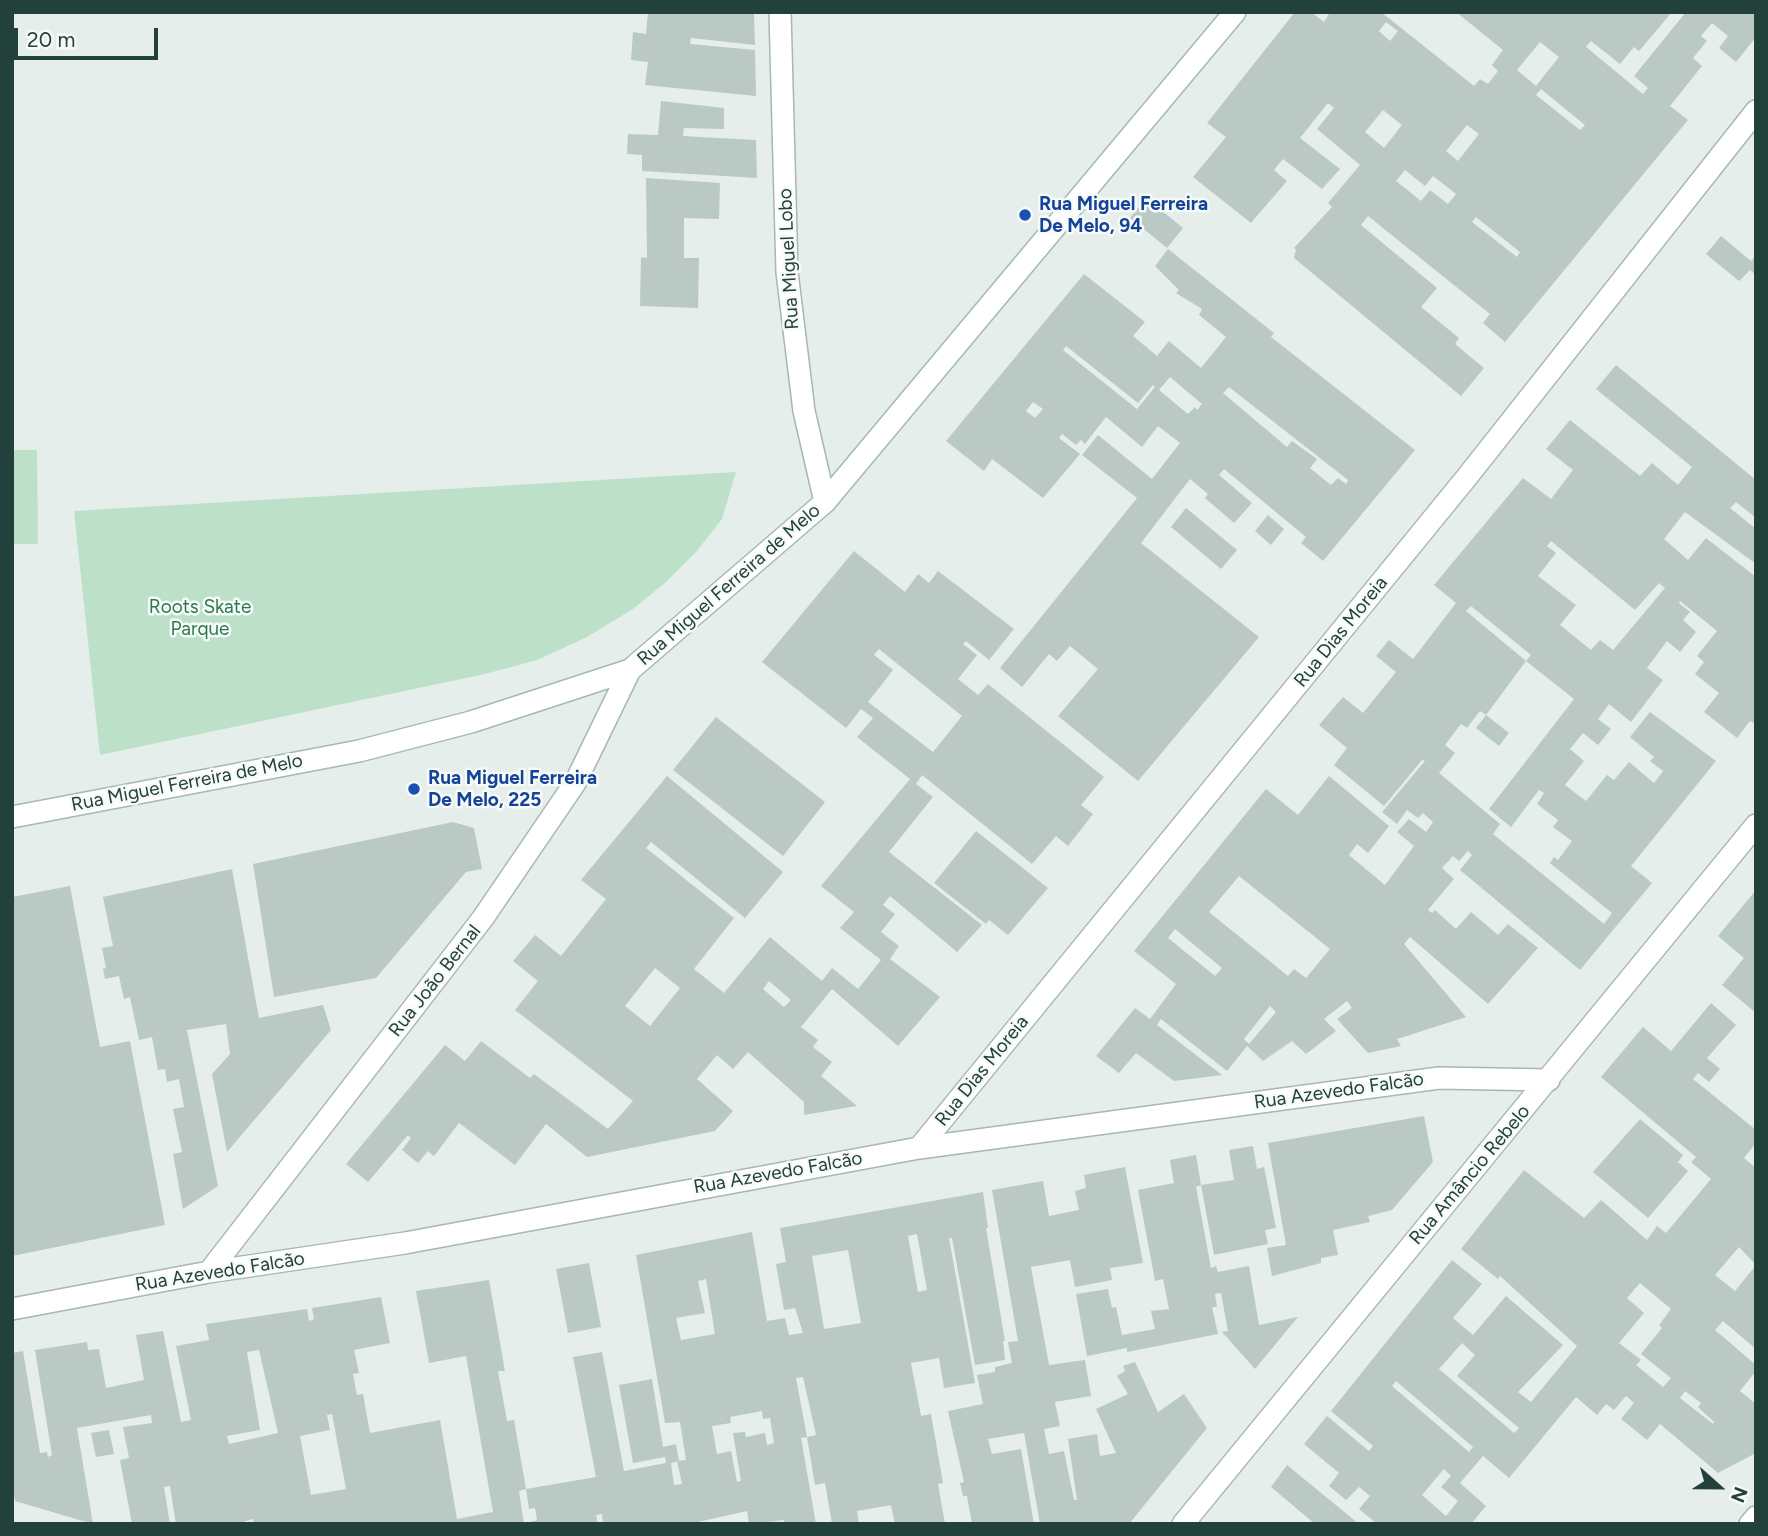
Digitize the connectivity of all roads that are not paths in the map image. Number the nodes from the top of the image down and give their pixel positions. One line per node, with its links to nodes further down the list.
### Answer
1 (780, 12): 4 (street, Rua Miguel Lobo)
2 (1235, 12): 4 (street, Rua Miguel Ferreira de Melo)
3 (1756, 111): 9 (street, Rua Dias Moreia)
4 (825, 502): 5 (street, Rua Miguel Ferreira de Melo)
5 (630, 670): 6 (street, Rua Miguel Ferreira de Melo); 10 (street, Rua João Bernal)
6 (12, 817)
7 (1756, 825): 8 (street, Rua Amâncio Rebelo)
8 (1549, 1080): 9 (street, Rua Azevedo Falcão); 13 (street, Rua Amâncio Rebelo)
9 (919, 1148): 10 (street, Rua Azevedo Falcão)
10 (209, 1272): 11 (street, Rua Azevedo Falcão)
11 (12, 1309)
12 (1756, 1517): 14 (street)
13 (1183, 1524)
14 (1750, 1524)

